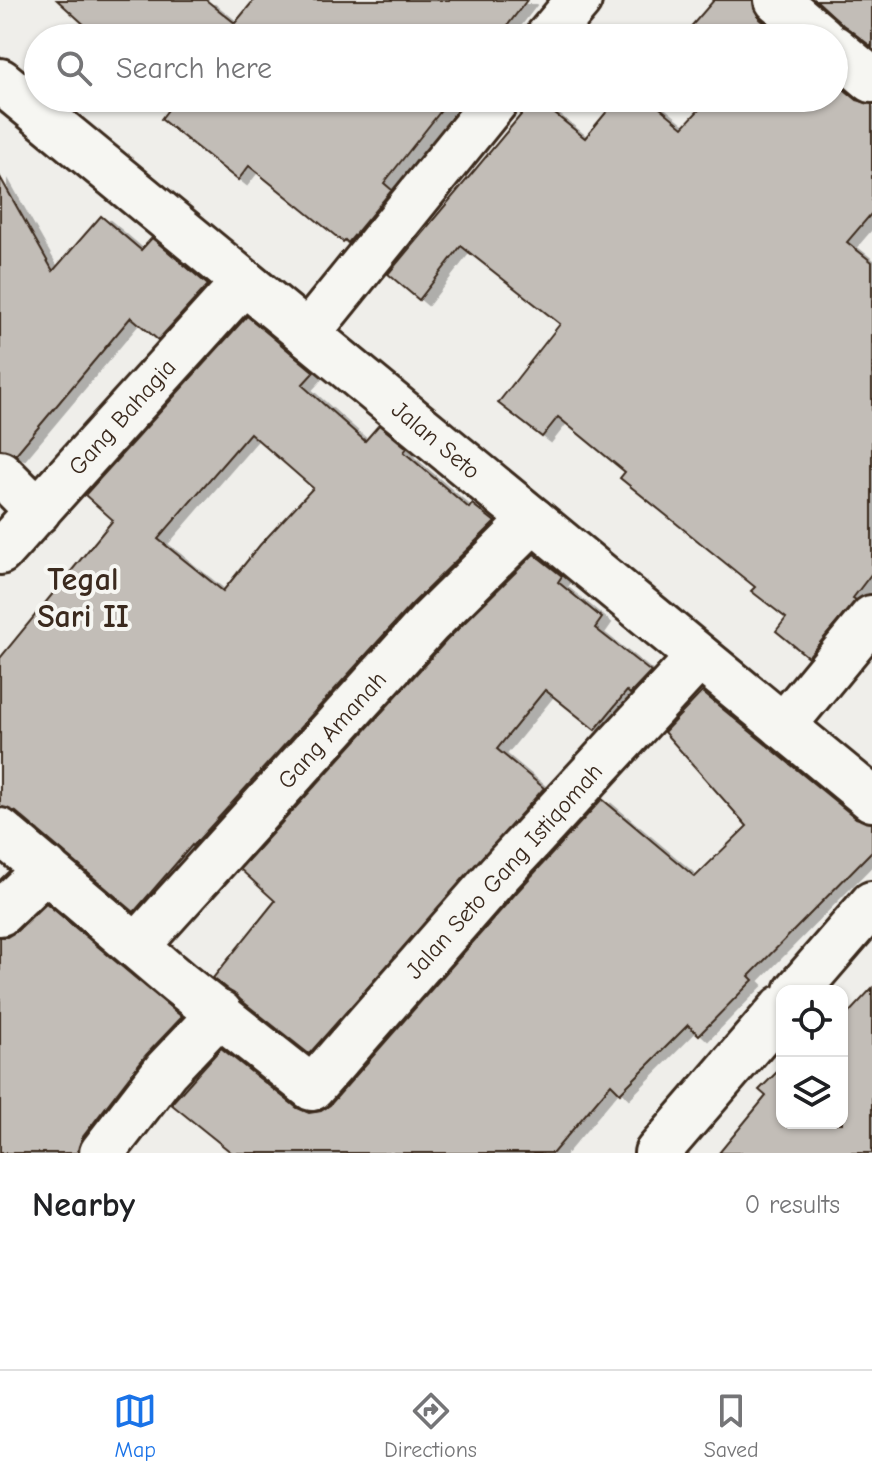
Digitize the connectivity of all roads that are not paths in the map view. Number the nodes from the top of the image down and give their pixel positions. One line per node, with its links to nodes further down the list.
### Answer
1 (579, 0): 3 (street)
2 (777, 0): 4 (street)
3 (559, 24)
4 (805, 24)
5 (848, 60): 6 (street)
6 (872, 80)
7 (0, 81): 8 (street, Jalan Seto)
8 (24, 101)
9 (38, 112): 11 (street, Jalan Seto)
10 (487, 112): 12 (street)
11 (244, 282): 12 (street, Jalan Seto); 14 (street, Gang Bahagia)
12 (307, 334): 15 (street, Jalan Seto)
13 (0, 473): 14 (street)
14 (38, 511): 16 (street, Gang Bahagia)
15 (533, 520): 18 (street, Jalan Seto); 25 (street, Gang Amanah)
16 (0, 552)
17 (872, 618): 19 (street)
18 (699, 657): 19 (street, Jalan Seto); 27 (street, Jalan Seto Gang Istiqomah)
19 (783, 726): 20 (street, Jalan Seto)
20 (872, 799)
21 (0, 831): 22 (street)
22 (46, 869): 24 (street); 25 (street)
23 (872, 904): 26 (street)
24 (0, 913)
25 (137, 946): 27 (street)
26 (802, 985)
27 (220, 1013): 29 (street)
28 (776, 1015): 30 (street)
29 (102, 1153)
30 (657, 1153)

